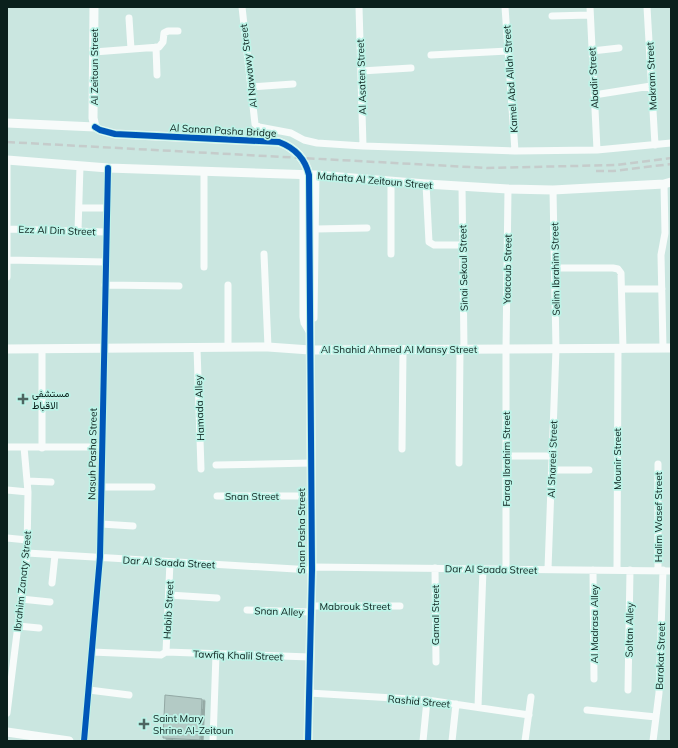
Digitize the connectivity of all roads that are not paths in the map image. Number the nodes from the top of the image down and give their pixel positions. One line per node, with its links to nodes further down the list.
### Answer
1 (94, 7): 14 (street, Al Zeitoun Street)
2 (242, 7): 22 (street, Al Nawawy Street)
3 (359, 7): 18 (street, Al Asaten Street)
4 (505, 7): 13 (street, Kamel Abd Allah Street)
5 (647, 7): 21 (street, Makram Street)
6 (590, 11): 7 (street); 15 (street, Abadir Street)
7 (552, 16)
8 (129, 18): 12 (street)
9 (178, 31): 10 (street)
10 (156, 47): 12 (street); 19 (street)
11 (620, 48): 15 (street)
12 (130, 49): 14 (street)
13 (508, 51): 16 (street); 30 (street, Kamel Abd Allah Street)
14 (94, 52): 25 (street, Al Zeitoun Street)
15 (592, 52): 23 (street, Abadir Street)
16 (430, 55)
17 (411, 68): 18 (street)
18 (361, 72): 28 (street, Al Asaten Street)
19 (157, 75)
20 (293, 84): 22 (street)
21 (651, 86): 23 (street); 27 (street, Makram Street)
22 (251, 87): 28 (street, Al Nawawy Street)
23 (594, 95): 29 (street, Abadir Street)
24 (7, 123): 25 (street)
25 (95, 127): 64 (street, Al Sanan Pasha Bridge)
26 (671, 143): 27 (street)
27 (654, 145): 29 (street)
28 (363, 146): 30 (street)
29 (597, 150): 30 (street)
30 (515, 151)
31 (7, 160): 32 (street, Mahata Al Zeitoun Street); 47 (street)
32 (80, 166): 33 (street, Mahata Al Zeitoun Street); 43 (street)
33 (108, 168): 34 (street, Mahata Al Zeitoun Street); 44 (street, Nasuh Pasha Street)
34 (204, 171): 35 (street, Mahata Al Zeitoun Street); 56 (street)
35 (303, 174): 36 (street, Mahata Al Zeitoun Street); 65 (street, Snan Pasha Street)
36 (316, 175): 37 (street, Mahata Al Zeitoun Street); 48 (street, Snan Pasha Street)
37 (392, 181): 39 (street, Mahata Al Zeitoun Street); 53 (street)
38 (667, 183): 42 (street, Mahata Al Zeitoun Street); 45 (street)
39 (426, 184): 40 (street, Mahata Al Zeitoun Street); 51 (street)
40 (462, 186): 41 (street, Mahata Al Zeitoun Street); 51 (street, Sinai Sekoul Street)
41 (508, 189): 42 (street, Mahata Al Zeitoun Street); 74 (street, Yaacoub Street)
42 (553, 190): 57 (street, Selim Ibrahim Street)
43 (79, 208): 44 (street); 49 (street)
44 (107, 208): 50 (street, Nasuh Pasha Street)
45 (668, 223): 63 (street)
46 (367, 228): 48 (street)
47 (7, 229): 49 (street, Ezz Al Din Street); 54 (street)
48 (316, 229): 65 (street, Snan Pasha Street)
49 (78, 231): 50 (street, Ezz Al Din Street)
50 (106, 232): 55 (street, Nasuh Pasha Street)
51 (462, 245): 73 (street, Sinai Sekoul Street)
52 (264, 254): 67 (street)
53 (391, 254)
54 (7, 260): 55 (street); 58 (street)
55 (106, 262): 59 (street, Nasuh Pasha Street)
56 (204, 267)
57 (555, 268): 62 (street, Mounir Street); 75 (street, Selim Ibrahim Street)
58 (7, 277)
59 (105, 285): 61 (street); 72 (street, Nasuh Pasha Street)
60 (228, 285): 66 (street)
61 (179, 286)
62 (622, 289): 63 (street); 76 (street, Mounir Street)
63 (662, 289): 69 (street)
64 (310, 321): 65 (street, Snan Pasha Street)
65 (310, 334): 77 (street, Snan Pasha Street)
66 (228, 347): 67 (street, Al Shahid Ahmed Al Mansy Street); 68 (street, Al Shahid Ahmed Al Mansy Street)
67 (268, 347): 77 (street, Al Shahid Ahmed Al Mansy Street)
68 (197, 348): 72 (street, Al Shahid Ahmed Al Mansy Street); 90 (street, Hamada Alley)
69 (667, 348): 76 (street, Al Shahid Ahmed Al Mansy Street)
70 (7, 349): 71 (street, Al Shahid Ahmed Al Mansy Street)
71 (42, 349): 72 (street, Al Shahid Ahmed Al Mansy Street); 81 (street)
72 (104, 349): 82 (street, Nasuh Pasha Street)
73 (462, 349): 74 (street, Al Shahid Ahmed Al Mansy Street); 78 (street, Al Shahid Ahmed Al Mansy Street); 87 (street, Sinai Sekoul Street)
74 (506, 349): 75 (street, Al Shahid Ahmed Al Mansy Street); 84 (street, Farag Ibrahim Street)
75 (556, 349): 76 (street, Al Shahid Ahmed Al Mansy Street); 85 (street, Al Shareei Street)
76 (620, 349): 115 (street, Mounir Street)
77 (310, 350): 78 (street, Al Shahid Ahmed Al Mansy Street); 86 (street, Snan Pasha Street)
78 (403, 350): 83 (street)
79 (7, 447): 80 (street)
80 (24, 448): 81 (street); 93 (street, Ibrahim Zanaty Street)
81 (42, 448): 82 (street)
82 (102, 448): 95 (street, Nasuh Pasha Street)
83 (402, 449)
84 (506, 456): 85 (street); 112 (street, Farag Ibrahim Street)
85 (552, 456): 91 (street, Al Shareei Street)
86 (311, 463): 89 (street); 100 (street, Snan Pasha Street)
87 (459, 463)
88 (658, 464): 117 (street, Halim Wasef Street)
89 (216, 465)
90 (201, 469)
91 (552, 470): 92 (street); 113 (street, Al Shareei Street)
92 (589, 470)
93 (27, 481): 94 (street); 98 (street, Ibrahim Zanaty Street)
94 (51, 482)
95 (101, 487): 96 (street); 101 (street, Nasuh Pasha Street)
96 (152, 487)
97 (7, 490): 98 (street)
98 (28, 492): 104 (street, Ibrahim Zanaty Street)
99 (217, 496): 100 (street, Snan Street)
100 (311, 496): 109 (street, Snan Pasha Street)
101 (101, 524): 102 (street); 107 (street, Nasuh Pasha Street)
102 (133, 526)
103 (7, 538): 104 (street)
104 (27, 540): 105 (street, Ibrahim Zanaty Street)
105 (27, 553): 106 (street, Dar Al Saada Street); 122 (street, Ibrahim Zanaty Street)
106 (55, 555): 107 (street, Dar Al Saada Street); 119 (street)
107 (100, 557): 108 (street, Dar Al Saada Street); 129 (street, Nasuh Pasha Street)
108 (170, 562): 109 (street, Dar Al Saada Street); 120 (street, Habib Street)
109 (312, 568): 110 (street, Dar Al Saada Street); 125 (street, Snan Pasha Street)
110 (435, 568): 111 (street, Dar Al Saada Street); 133 (street, Gamal Street)
111 (483, 569): 112 (street, Dar Al Saada Street); 142 (street)
112 (506, 569): 113 (street, Dar Al Saada Street)
113 (548, 569): 114 (street, Dar Al Saada Street)
114 (593, 570): 115 (street, Dar Al Saada Street); 134 (street, Al Madrasa Alley)
115 (616, 570): 116 (street, Dar Al Saada Street)
116 (630, 570): 117 (street, Dar Al Saada Street); 136 (street, Soltan Alley)
117 (660, 570): 118 (street, Dar Al Saada Street); 146 (street, Barakat Street)
118 (671, 571)
119 (52, 584)
120 (169, 595): 121 (street); 130 (street, Habib Street)
121 (217, 598)
122 (21, 599): 123 (street); 127 (street, Ibrahim Zanaty Street)
123 (50, 602)
124 (400, 606): 125 (street, Mabrouk Street)
125 (311, 609): 126 (street, Snan Alley); 132 (street, Snan Pasha Street)
126 (247, 610)
127 (18, 626): 128 (street); 144 (street, Ibrahim Zanaty Street)
128 (39, 628)
129 (92, 652): 130 (street, Tawfiq Khalil Street); 135 (street, Nasuh Pasha Street)
130 (164, 654): 131 (street, Tawfiq Khalil Street)
131 (216, 654): 132 (street, Tawfiq Khalil Street); 151 (street)
132 (310, 657): 137 (street, Snan Pasha Street)
133 (436, 662)
134 (594, 679)
135 (89, 690): 138 (street); 150 (street, Nasuh Pasha Street)
136 (628, 690)
137 (309, 693): 140 (street, Rashid Street); 152 (street, Snan Pasha Street)
138 (129, 695)
139 (531, 697): 145 (street)
140 (427, 700): 141 (street, Rashid Street); 153 (street)
141 (456, 704): 142 (street, Rashid Street); 154 (street)
142 (478, 707): 145 (street, Rashid Street)
143 (587, 710): 146 (street)
144 (7, 713)
145 (528, 715): 155 (street)
146 (656, 717): 156 (street, Barakat Street)
147 (7, 732): 148 (street)
148 (44, 739): 149 (street)
149 (69, 741)
150 (84, 741)
151 (212, 741)
152 (308, 741)
153 (423, 741)
154 (452, 741)
155 (525, 741)
156 (653, 741)

